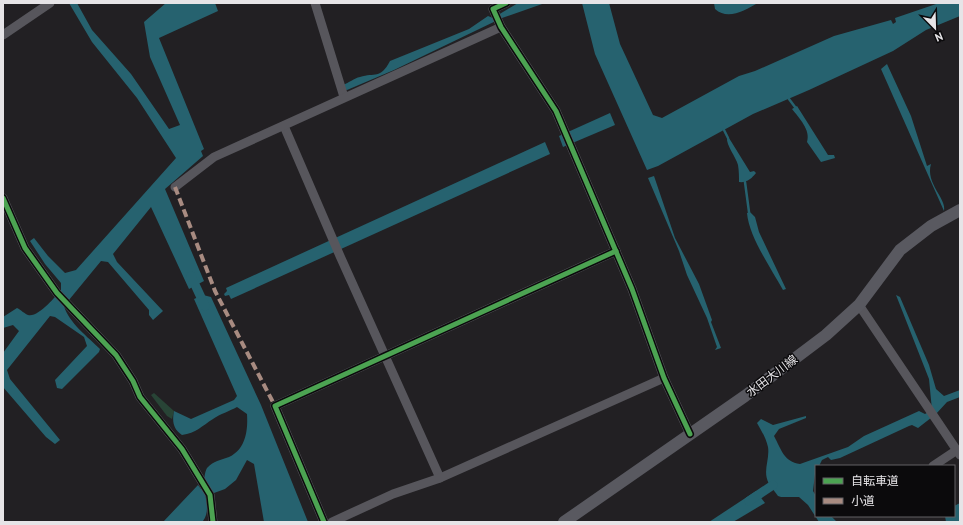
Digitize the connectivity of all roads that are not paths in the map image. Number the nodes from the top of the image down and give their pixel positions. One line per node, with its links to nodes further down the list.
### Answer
1 (50, 3): 5 (street)
2 (315, 3): 6 (street)
3 (506, 3): 4 (street)
4 (501, 27): 6 (street); 11 (street)
5 (3, 35)
6 (344, 97): 7 (street)
7 (284, 126): 8 (street); 13 (street)
8 (175, 187)
9 (3, 198): 20 (street)
10 (960, 210): 12 (main road, 水田大川線)
11 (616, 251): 13 (street); 14 (street)
12 (859, 305): 15 (main road, 水田大川線); 16 (street)
13 (386, 356): 18 (street); 21 (street)
14 (664, 378): 15 (street); 18 (street)
15 (690, 434): 19 (main road, 水田大川線)
16 (958, 453): 17 (street)
17 (935, 465)
18 (440, 478): 22 (street)
19 (568, 521)
20 (213, 522)
21 (324, 522)
22 (332, 522)

